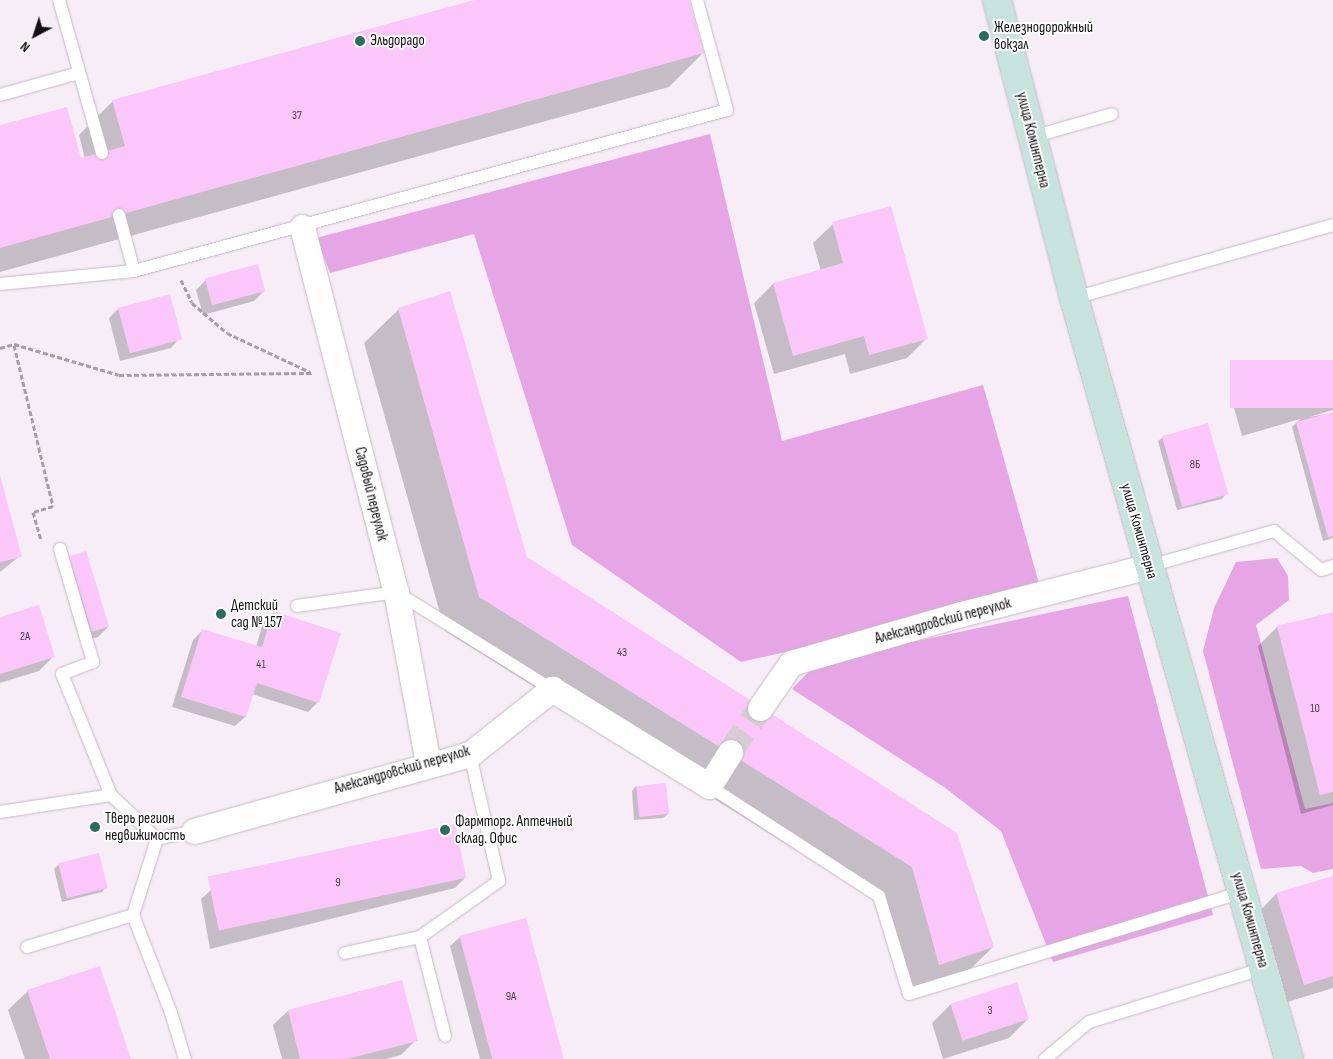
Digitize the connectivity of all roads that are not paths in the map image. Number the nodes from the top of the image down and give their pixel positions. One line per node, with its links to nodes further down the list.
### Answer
1 (59, 0): 4 (lane)
2 (696, 0): 11 (lane)
3 (997, 0): 7 (main road, улица Коминтерна)
4 (80, 73): 5 (lane); 8 (lane)
5 (0, 94)
6 (1112, 114): 7 (lane)
7 (1032, 137): 14 (main road, улица Коминтерна)
8 (102, 153)
9 (119, 215): 12 (lane)
10 (1333, 225): 14 (lane)
11 (302, 227): 12 (lane); 18 (street, Садовый переулок)
12 (134, 271): 13 (lane)
13 (0, 284)
14 (1074, 298): 16 (main road, улица Коминтерна)
15 (60, 549): 26 (lane)
16 (1149, 566): 17 (lane); 21 (street, Александровский переулок); 30 (main road, улица Коминтерна)
17 (1333, 566)
18 (396, 592): 19 (lane); 20 (lane); 24 (street, Садовый переулок)
19 (297, 606)
20 (552, 689): 23 (street, Александровский переулок); 25 (street)
21 (760, 708)
22 (730, 752): 25 (street)
23 (470, 754): 24 (street, Александровский переулок); 32 (lane)
24 (428, 763): 28 (street, Александровский переулок)
25 (709, 786): 30 (lane)
26 (111, 795): 27 (lane); 29 (lane)
27 (0, 812)
28 (194, 831): 29 (lane)
29 (157, 839): 31 (lane)
30 (1242, 892): 35 (main road, улица Коминтерна)
31 (133, 915): 33 (lane); 37 (lane)
32 (420, 937): 34 (lane); 36 (lane)
33 (28, 947)
34 (345, 953)
35 (1264, 968): 38 (lane); 39 (main road, улица Коминтерна)
36 (445, 1036)
37 (185, 1059)
38 (1045, 1059)
39 (1289, 1059)

